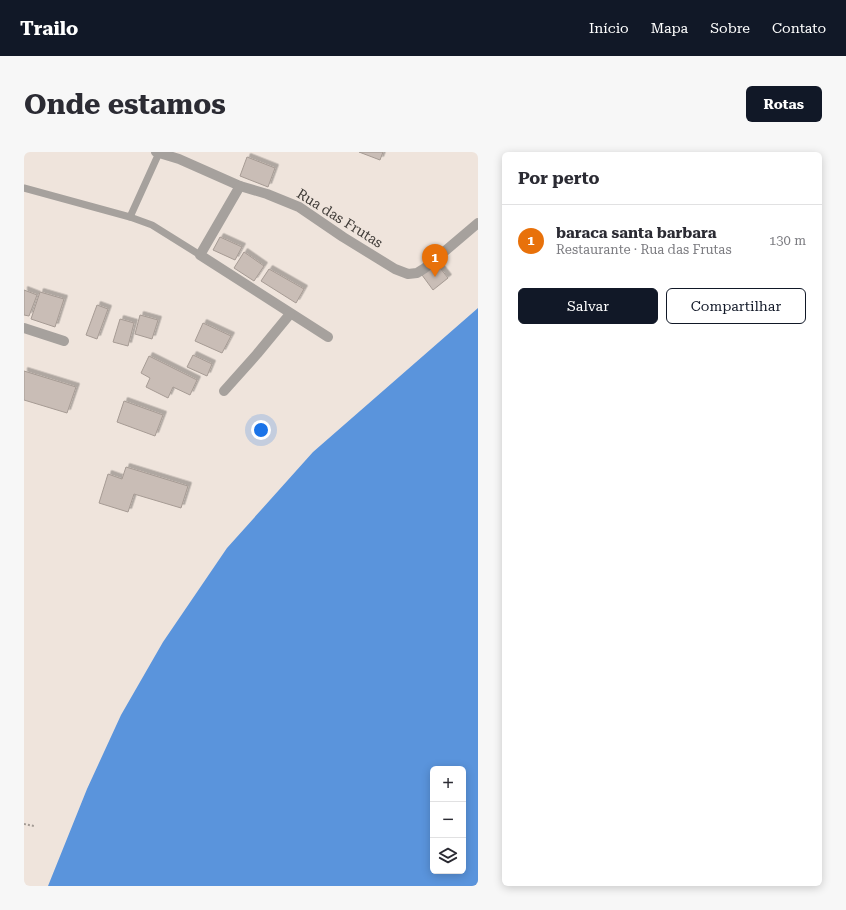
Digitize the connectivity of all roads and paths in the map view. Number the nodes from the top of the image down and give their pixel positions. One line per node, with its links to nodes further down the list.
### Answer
1 (157, 152): 2 (street, Rua das Frutas); 4 (lane)
2 (240, 186): 5 (street, Rua das Frutas); 6 (street)
3 (24, 188): 4 (lane)
4 (130, 217): 6 (lane)
5 (478, 223)
6 (200, 255): 7 (street)
7 (290, 314): 9 (street); 11 (street)
8 (24, 328): 10 (street)
9 (328, 337)
10 (64, 341)
11 (224, 391)
12 (24, 824): 13 (path)
13 (34, 826)

